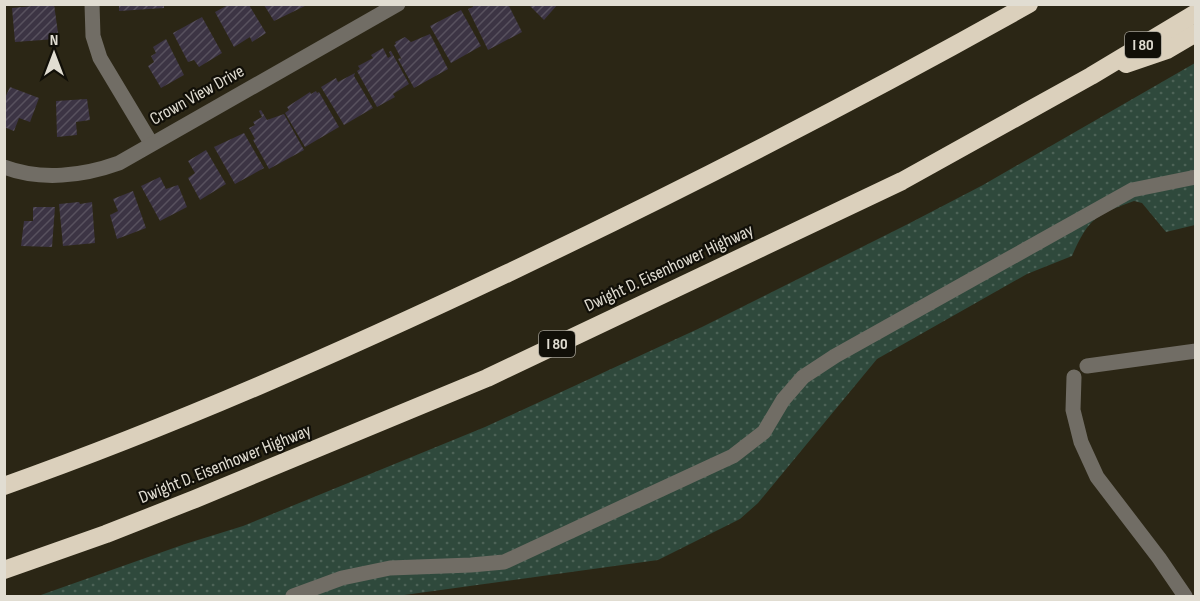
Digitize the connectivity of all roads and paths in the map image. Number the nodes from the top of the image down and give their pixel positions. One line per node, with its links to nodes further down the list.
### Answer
1 (92, 4): 7 (street)
2 (398, 4): 7 (street, Crown View Drive)
3 (1029, 4): 13 (highway)
4 (1196, 13): 6 (highway, Dwight D. Eisenhower Highway / I 80)
5 (1196, 33): 6 (highway)
6 (1091, 76): 14 (highway, Dwight D. Eisenhower Highway / I 80)
7 (151, 143): 8 (street, Crown View Drive)
8 (4, 166)
9 (1196, 177): 15 (street)
10 (1196, 351): 11 (street)
11 (1088, 366)
12 (1074, 377): 16 (street)
13 (4, 486)
14 (4, 570)
15 (293, 597)
16 (1185, 597)

